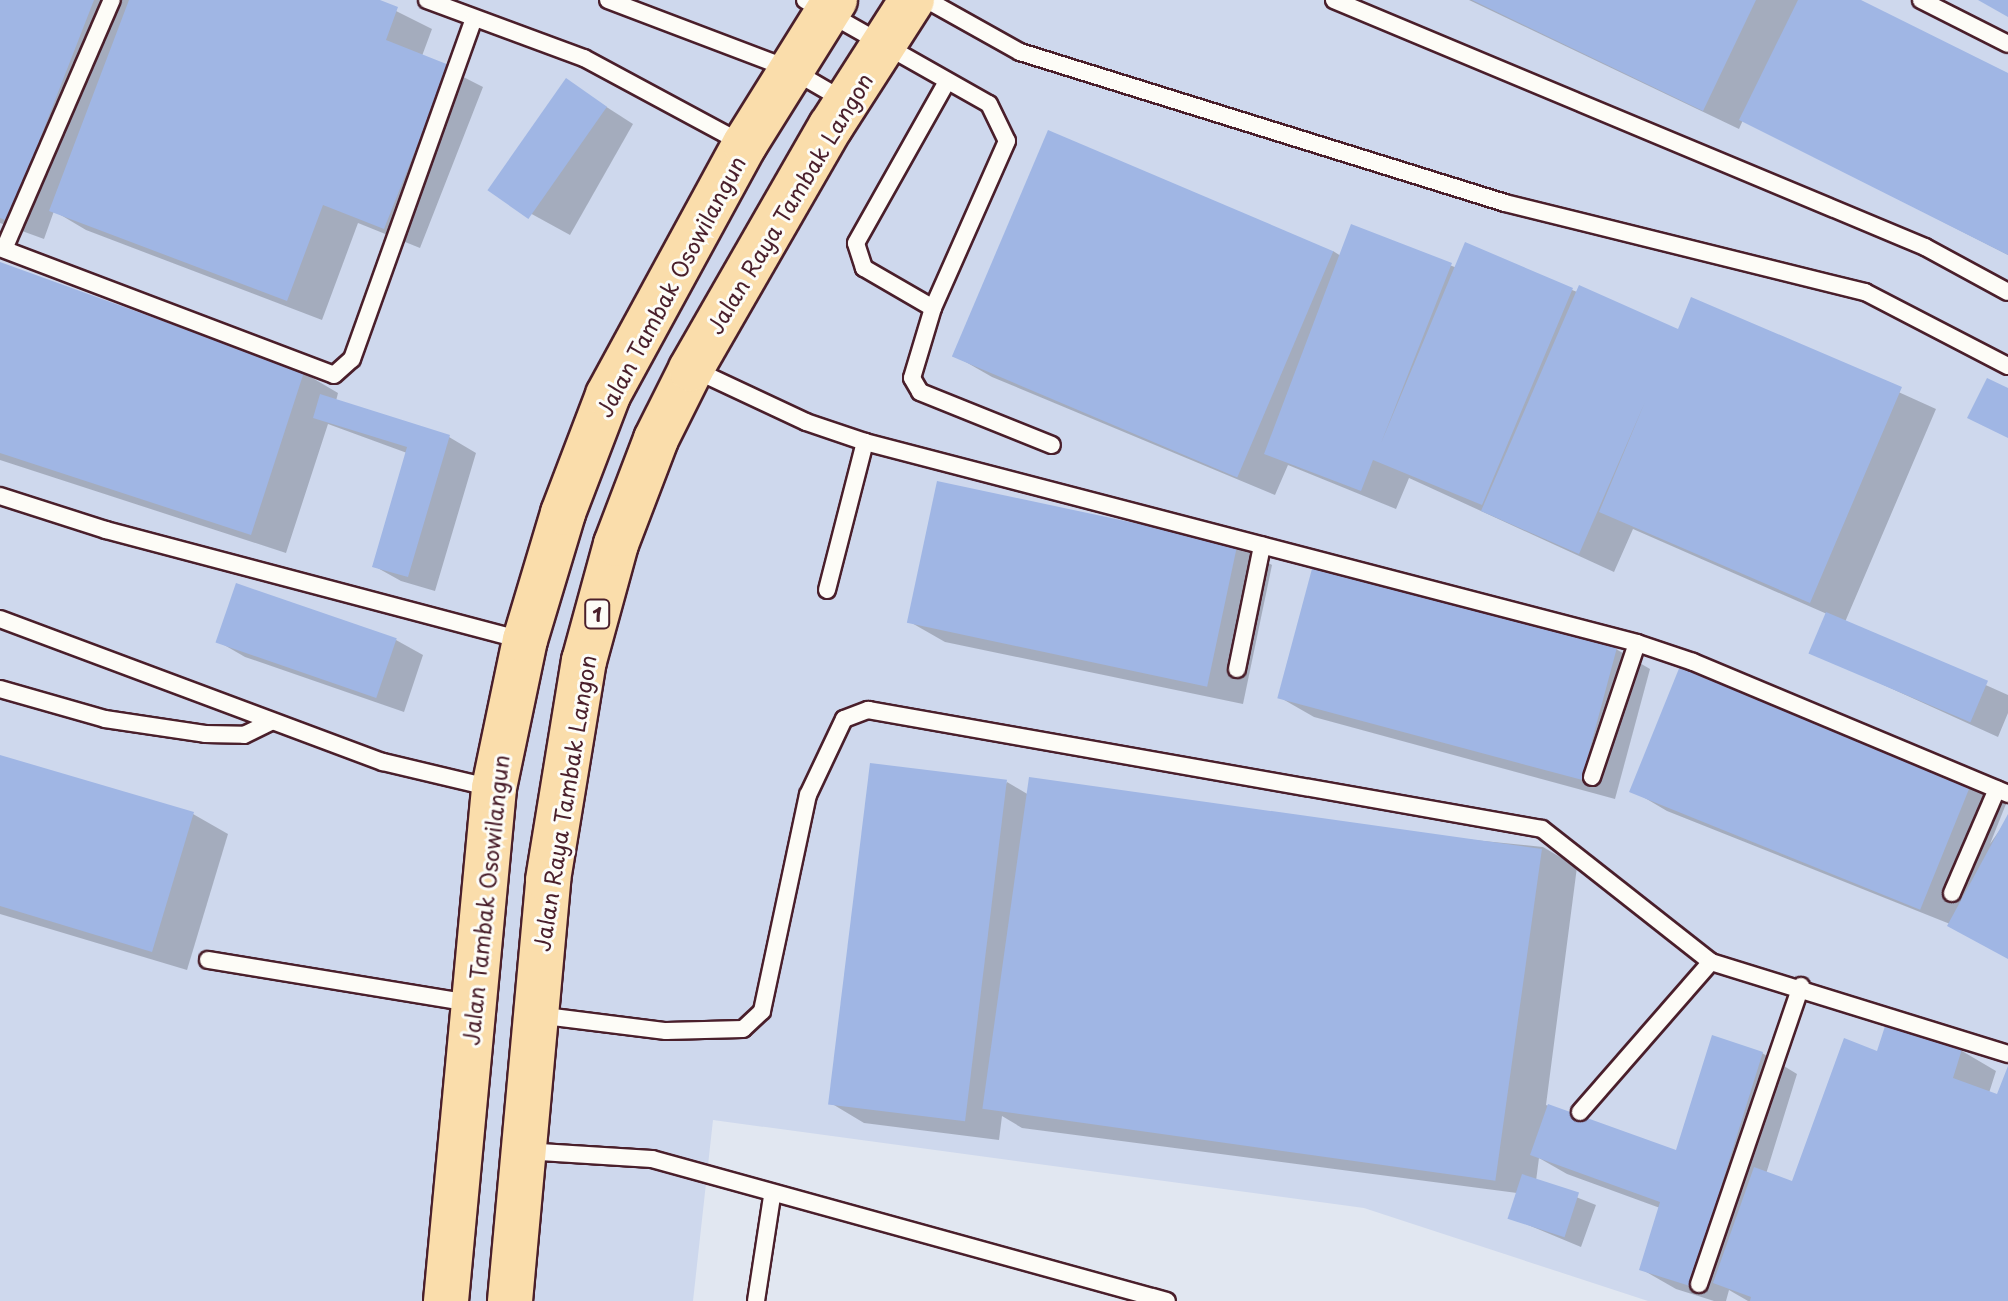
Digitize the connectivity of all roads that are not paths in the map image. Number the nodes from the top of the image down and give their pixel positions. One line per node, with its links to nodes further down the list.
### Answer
1 (112, 0): 16 (lane)
2 (427, 0): 9 (lane)
3 (608, 0): 12 (lane)
4 (912, 0): 10 (highway, Jalan Raya Tambak Langon / 1)
5 (927, 0): 19 (lane)
6 (1334, 0): 17 (lane)
7 (1921, 0): 11 (lane)
8 (822, 4): 10 (lane); 12 (highway, Jalan Tambak Osowilangun)
9 (474, 19): 15 (lane); 16 (lane)
10 (884, 44): 13 (lane); 14 (highway, Jalan Raya Tambak Langon / 1)
11 (2008, 44)
12 (790, 69): 14 (lane); 15 (highway, Jalan Tambak Osowilangun)
13 (946, 83): 18 (lane); 18 (lane)
14 (846, 102): 20 (highway, Jalan Raya Tambak Langon / 1)
15 (745, 144): 27 (highway, Jalan Tambak Osowilangun)
16 (2, 248)
17 (2008, 292)
18 (933, 308): 22 (lane)
19 (2008, 366)
20 (691, 369): 21 (lane); 40 (highway, Jalan Raya Tambak Langon / 1)
21 (865, 442): 24 (lane); 25 (lane)
22 (1052, 445)
23 (0, 496): 27 (lane)
24 (1262, 546): 28 (lane); 29 (lane)
25 (827, 590)
26 (0, 619): 31 (lane)
27 (525, 640): 33 (highway, Jalan Tambak Osowilangun)
28 (1637, 643): 32 (lane); 34 (lane)
29 (1237, 669)
30 (0, 689): 31 (lane)
31 (271, 722): 33 (lane)
32 (1592, 777)
33 (494, 788): 39 (highway, Jalan Tambak Osowilangun)
34 (2002, 791): 35 (lane)
35 (1952, 893)
36 (208, 960): 39 (lane)
37 (1711, 962): 38 (lane); 40 (lane); 42 (lane)
38 (1801, 986): 41 (lane); 45 (lane)
39 (472, 1004): 46 (highway, Jalan Tambak Osowilangun)
40 (533, 1015): 43 (highway, Jalan Raya Tambak Langon / 1)
41 (2008, 1054)
42 (1580, 1112)
43 (524, 1151): 44 (lane); 47 (highway, Jalan Raya Tambak Langon / 1)
44 (772, 1196): 48 (lane); 49 (lane)
45 (1699, 1284)
46 (446, 1301)
47 (510, 1301)
48 (756, 1301)
49 (1167, 1301)

